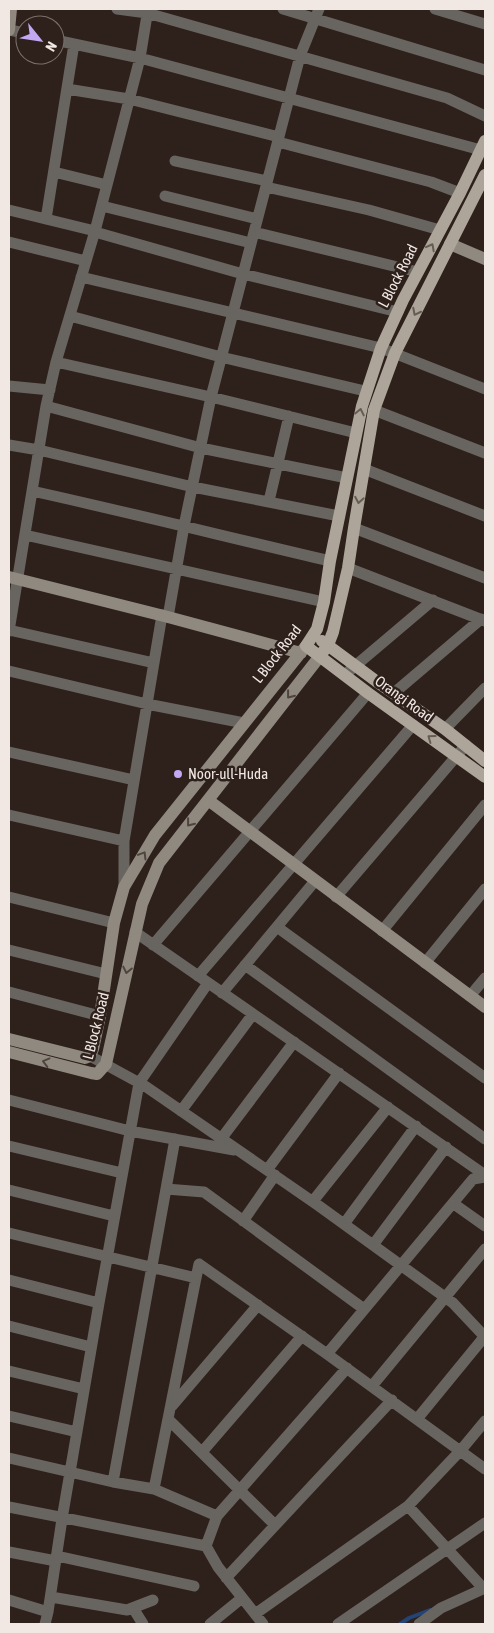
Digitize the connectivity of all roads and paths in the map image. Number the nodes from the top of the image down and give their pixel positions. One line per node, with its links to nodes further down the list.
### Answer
1 (11, 9): 9 (main road)
2 (117, 9): 5 (street)
3 (283, 9): 6 (street)
4 (435, 9): 8 (street)
5 (148, 11): 13 (street); 14 (street)
6 (302, 11): 7 (street); 10 (street)
7 (317, 13): 10 (street); 15 (street)
8 (485, 24)
9 (9, 30)
10 (305, 41): 13 (street)
11 (65, 42): 12 (street)
12 (74, 44): 14 (street); 16 (street)
13 (300, 56): 17 (street); 19 (street)
14 (140, 58): 17 (street); 18 (street)
15 (485, 70)
16 (66, 89): 18 (street); 23 (street)
17 (289, 98): 20 (street); 21 (street)
18 (129, 100): 20 (street); 26 (street)
19 (485, 116)
20 (278, 140): 25 (street); 27 (street)
21 (483, 146): 27 (main road, L Block Road)
22 (175, 161): 25 (street)
23 (54, 172): 26 (street); 31 (street)
24 (485, 175): 37 (main road, L Block Road)
25 (266, 184): 32 (street); 33 (street)
26 (107, 186): 29 (street)
27 (460, 193): 33 (main road, L Block Road)
28 (165, 196): 32 (street)
29 (102, 206): 34 (street); 35 (street)
30 (9, 210): 31 (street)
31 (46, 219): 34 (street)
32 (257, 219): 35 (street)
33 (440, 230): 40 (main road, L Block Road, one-way to 33)
34 (95, 231): 39 (street); 41 (street)
35 (253, 238): 40 (street); 41 (street)
36 (9, 242): 39 (street)
37 (450, 244): 38 (main road); 47 (main road, L Block Road, one-way to 47)
38 (485, 259)
39 (86, 261): 42 (street)
40 (418, 272): 43 (main road, L Block Road)
41 (243, 274): 43 (street); 44 (street)
42 (81, 277): 44 (street); 45 (street)
43 (398, 312): 46 (main road, L Block Road)
44 (233, 314): 46 (street); 48 (street)
45 (70, 316): 48 (street); 49 (street)
46 (381, 348): 47 (street); 53 (main road, L Block Road)
47 (395, 353): 51 (street); 56 (main road, L Block Road)
48 (221, 358): 53 (street); 54 (street)
49 (56, 362): 52 (street); 54 (street)
50 (9, 386): 52 (street)
51 (485, 389)
52 (50, 390): 55 (street)
53 (365, 391): 58 (main road, L Block Road, one-way to 53)
54 (211, 397): 57 (street); 60 (street)
55 (46, 406): 60 (street); 61 (street)
56 (374, 410): 62 (street); 64 (main road, L Block Road)
57 (289, 416): 58 (street); 63 (street)
58 (356, 433): 65 (main road, L Block Road)
59 (9, 446): 61 (street)
60 (201, 448): 63 (street); 66 (street)
61 (39, 450): 66 (street); 67 (street)
62 (485, 453)
63 (278, 463): 65 (street); 68 (street)
64 (364, 469): 70 (street); 72 (main road, L Block Road, one-way to 72)
65 (347, 478): 69 (main road, L Block Road)
66 (193, 486): 68 (street); 71 (street)
67 (32, 491): 71 (street); 73 (street)
68 (269, 501): 69 (street)
69 (339, 516): 74 (main road, L Block Road)
70 (485, 516)
71 (184, 526): 74 (street); 76 (street)
72 (354, 528): 75 (main road, L Block Road); 78 (street)
73 (25, 535): 76 (street); 77 (street)
74 (330, 561): 80 (main road, L Block Road)
75 (348, 568): 79 (street); 85 (main road, L Block Road)
76 (177, 569): 80 (street); 81 (street)
77 (13, 578): 81 (main road); 83 (street)
78 (485, 578)
79 (433, 600): 82 (street); 88 (street)
80 (324, 602): 84 (main road, L Block Road)
81 (165, 616): 84 (main road); 87 (street)
82 (483, 620): 93 (street)
83 (9, 630): 87 (street)
84 (307, 645): 85 (main road, Orangi Road); 86 (main road, Orangi Road); 95 (main road, L Block Road)
85 (328, 645): 86 (main road, L Block Road); 88 (main road, Orangi Road)
86 (320, 656): 90 (main road, Orangi Road); 104 (main road, L Block Road, one-way to 104)
87 (154, 663): 94 (street)
88 (356, 666): 90 (street); 93 (main road, Orangi Road)
89 (9, 671): 94 (street)
90 (345, 675): 92 (main road, Orangi Road)
91 (485, 688): 97 (street)
92 (368, 692): 96 (main road, Orangi Road); 107 (street)
93 (394, 693): 97 (main road, Orangi Road)
94 (147, 704): 95 (street); 103 (street)
95 (244, 723): 111 (main road, L Block Road, one-way to 95)
96 (412, 725): 100 (main road, Orangi Road, one-way to 96); 109 (street)
97 (445, 729): 98 (main road, Orangi Road)
98 (466, 745): 100 (street); 101 (main road, Orangi Road)
99 (9, 752): 103 (street)
100 (456, 756): 102 (main road, Orangi Road); 114 (street)
101 (485, 761)
102 (485, 776)
103 (134, 780): 108 (street)
104 (208, 800): 107 (main road); 118 (main road, L Block Road, one-way to 118)
105 (485, 805): 117 (street)
106 (9, 816): 108 (street)
107 (249, 832): 109 (main road); 119 (street)
108 (124, 841): 111 (street)
109 (293, 864): 110 (main road); 124 (street)
110 (315, 882): 114 (main road); 116 (street)
111 (124, 887): 115 (main road, L Block Road)
112 (485, 889): 121 (street)
113 (9, 897): 115 (street)
114 (336, 897): 117 (main road)
115 (114, 923): 123 (main road, L Block Road)
116 (277, 927): 122 (street); 139 (street)
117 (382, 931): 121 (main road)
118 (135, 932): 119 (street); 137 (main road, L Block Road, one-way to 137)
119 (153, 945): 124 (street)
120 (9, 950): 123 (street)
121 (425, 963): 129 (main road)
122 (245, 965): 128 (street); 148 (street)
123 (106, 974): 132 (main road, L Block Road)
124 (198, 976): 126 (street)
125 (485, 978): 129 (street)
126 (208, 983): 128 (street); 140 (street)
127 (9, 992): 132 (street)
128 (222, 993): 131 (street)
129 (470, 996): 130 (main road)
130 (485, 1007)
131 (253, 1014): 134 (street); 143 (street)
132 (100, 1016): 136 (main road, L Block Road)
133 (9, 1039): 136 (main road, L Block Road)
134 (294, 1042): 138 (street); 147 (street)
135 (9, 1052): 137 (main road, L Block Road, one-way to 135)
136 (90, 1056): 137 (street)
137 (106, 1064): 140 (street)
138 (339, 1073): 142 (street); 153 (street)
139 (485, 1078)
140 (139, 1083): 143 (street); 145 (street)
141 (9, 1100): 145 (street)
142 (388, 1107): 144 (street); 157 (street)
143 (181, 1111): 147 (street)
144 (416, 1126): 150 (street); 161 (street)
145 (130, 1131): 146 (street); 152 (street)
146 (175, 1139): 151 (street); 155 (street)
147 (222, 1139): 151 (street)
148 (485, 1139)
149 (9, 1146): 152 (street)
150 (446, 1147): 154 (street); 164 (street)
151 (239, 1150): 153 (street)
152 (122, 1173): 159 (street)
153 (271, 1173): 157 (street); 160 (street)
154 (485, 1176): 158 (street)
155 (166, 1189): 160 (street); 168 (street)
156 (9, 1190): 159 (street)
157 (313, 1202): 161 (street)
158 (454, 1204): 162 (street); 167 (street)
159 (114, 1216): 166 (street)
160 (243, 1221): 174 (street)
161 (344, 1224): 164 (street)
162 (485, 1226)
163 (9, 1233): 166 (street)
164 (373, 1245): 167 (street)
165 (485, 1249): 171 (street)
166 (107, 1256): 168 (street); 172 (street)
167 (400, 1265): 171 (street); 174 (street)
168 (152, 1267): 169 (street); 195 (street)
169 (196, 1278): 173 (street); 185 (street)
170 (9, 1280): 172 (street)
171 (445, 1298): 177 (street); 182 (street)
172 (99, 1303): 178 (street)
173 (258, 1305): 176 (street); 185 (street)
174 (364, 1309): 179 (street)
175 (9, 1326): 178 (street)
176 (302, 1336): 179 (street); 191 (street)
177 (485, 1336): 187 (street)
178 (91, 1347): 183 (street)
179 (327, 1354): 180 (street)
180 (347, 1368): 182 (street); 197 (street)
181 (9, 1371): 183 (street)
182 (372, 1386): 184 (street)
183 (84, 1389): 189 (street)
184 (392, 1400): 187 (street); 203 (street)
185 (169, 1414): 191 (street); 196 (street)
186 (9, 1416): 189 (street)
187 (417, 1419): 190 (street)
188 (485, 1421): 190 (street)
189 (77, 1432): 194 (street)
190 (461, 1450): 193 (street); 198 (street)
191 (202, 1452): 197 (street)
192 (9, 1458): 194 (street)
193 (485, 1469)
194 (70, 1472): 195 (street); 201 (street)
195 (113, 1482): 196 (street)
196 (154, 1489): 200 (street)
197 (240, 1490): 200 (street); 203 (street)
198 (408, 1506): 205 (street); 217 (street)
199 (9, 1508): 201 (street)
200 (217, 1516): 204 (street)
201 (62, 1519): 204 (street); 207 (street)
202 (485, 1523): 205 (street)
203 (275, 1526): 208 (street)
204 (206, 1546): 208 (street)
205 (446, 1549): 210 (street); 222 (street)
206 (9, 1552): 207 (street)
207 (56, 1559): 209 (street); 211 (street)
208 (226, 1578): 212 (street)
209 (194, 1586)
210 (484, 1588): 223 (street)
211 (51, 1597): 215 (street); 216 (street)
212 (242, 1598): 217 (street); 220 (street)
213 (9, 1600): 216 (street)
214 (153, 1600): 215 (street)
215 (134, 1608): 219 (street)
216 (48, 1612): 218 (street)
217 (255, 1614): 221 (street)
218 (45, 1624)
219 (143, 1624)
220 (210, 1624)
221 (263, 1624)
222 (338, 1624)
223 (420, 1624)

